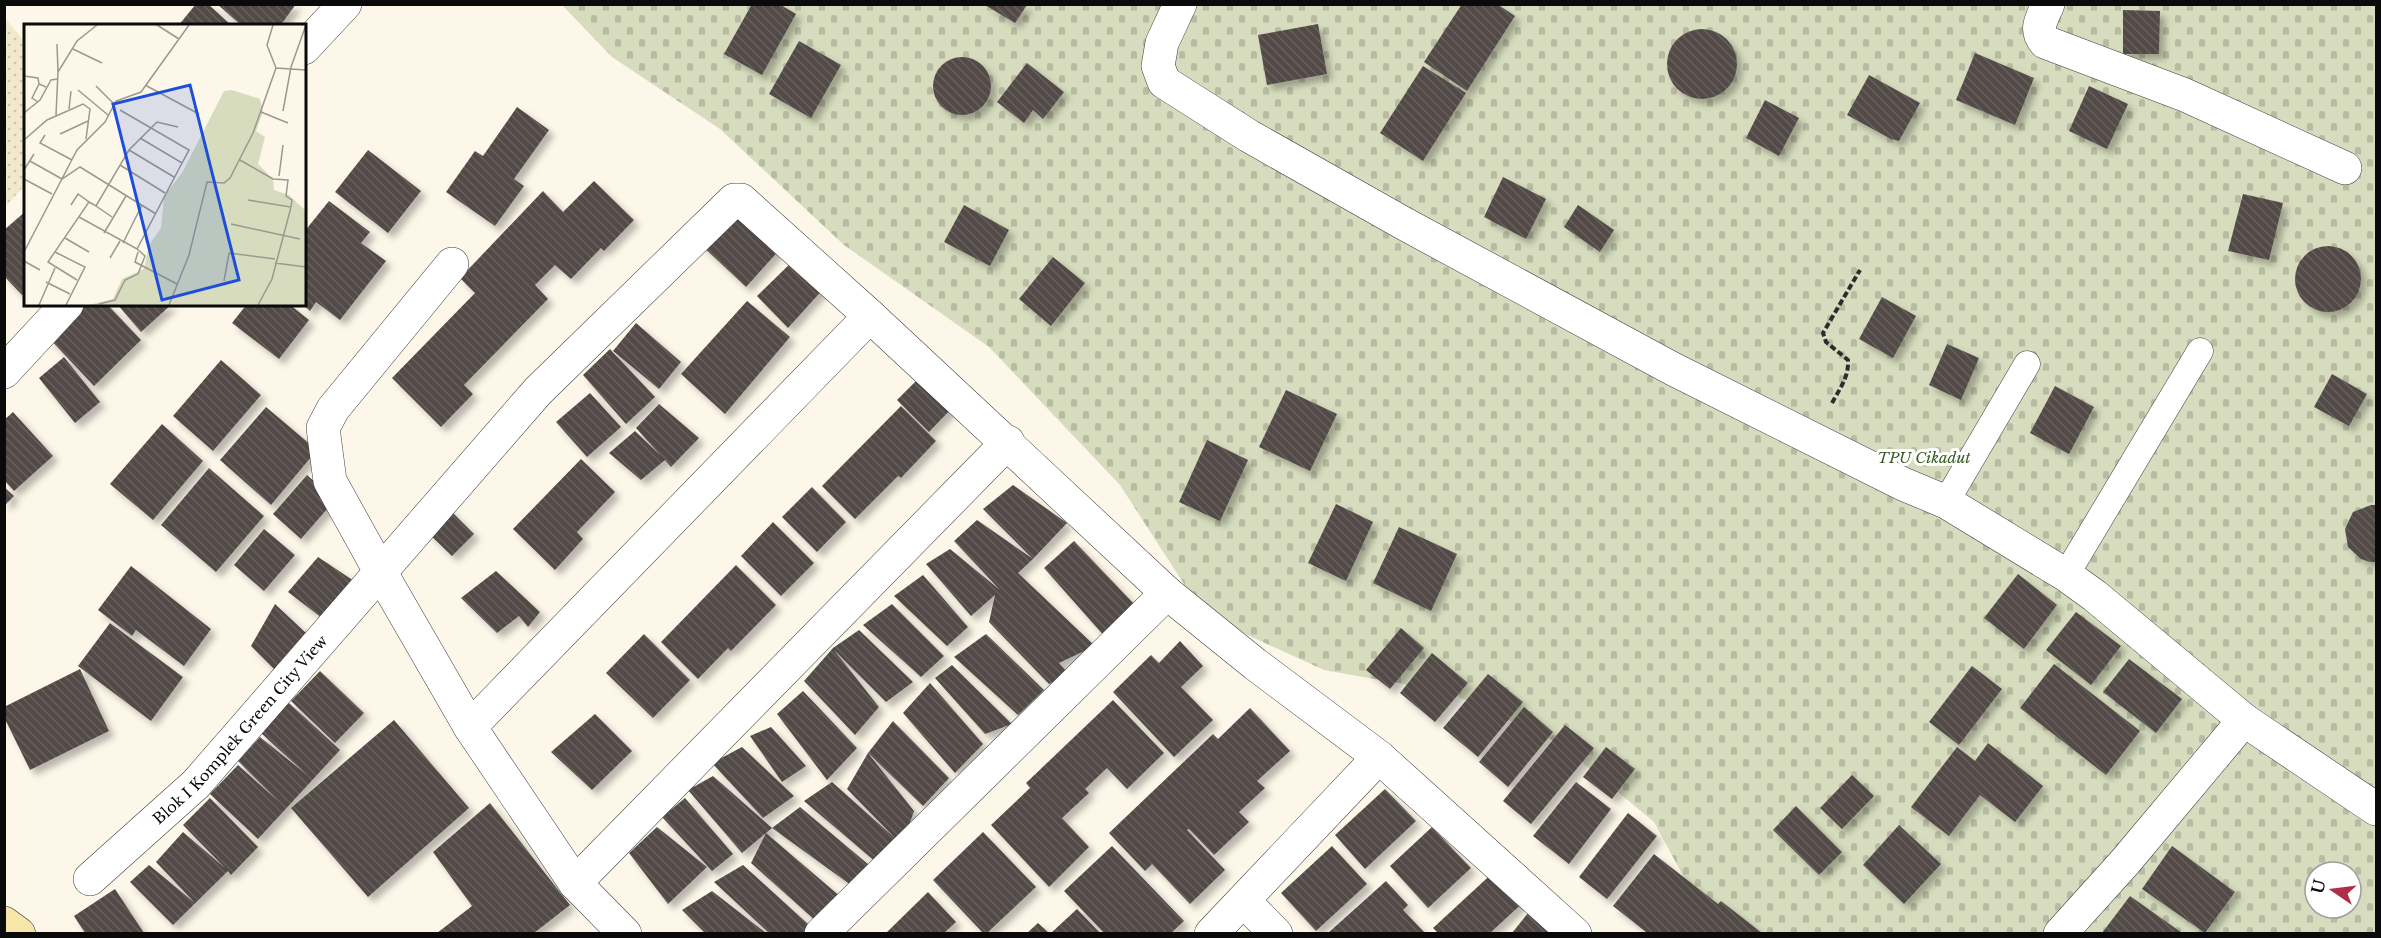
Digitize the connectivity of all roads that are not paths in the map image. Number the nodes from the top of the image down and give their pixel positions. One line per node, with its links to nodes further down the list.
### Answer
1 (345, 4): 4 (street)
2 (1180, 4): 13 (street)
3 (2048, 4): 5 (street)
4 (306, 46)
5 (2345, 168)
6 (452, 264): 14 (street)
7 (65, 306): 11 (street)
8 (870, 315): 12 (street, Blok I Komplek Green City View); 14 (street, Blok I Komplek Green City View); 18 (street)
9 (2200, 351): 15 (lane)
10 (2027, 364): 13 (lane)
11 (4, 372)
12 (1008, 442): 16 (street, Blok I Komplek Green City View); 22 (street)
13 (1947, 502): 15 (street)
14 (381, 573): 18 (street); 21 (street, Blok I Komplek Green City View)
15 (2066, 575): 17 (street)
16 (1167, 593): 19 (street, Blok I Komplek Green City View); 27 (street)
17 (2244, 720): 20 (street); 31 (street)
18 (470, 727): 22 (street)
19 (1379, 757): 23 (street); 30 (street, Blok I Komplek Green City View)
20 (2376, 809)
21 (90, 879)
22 (575, 883): 26 (street)
23 (1244, 901): 28 (street); 29 (street)
24 (4, 923): 25 (street)
25 (19, 933)
26 (625, 933)
27 (821, 933)
28 (1211, 933)
29 (1276, 933)
30 (1575, 933)
31 (2060, 933)

